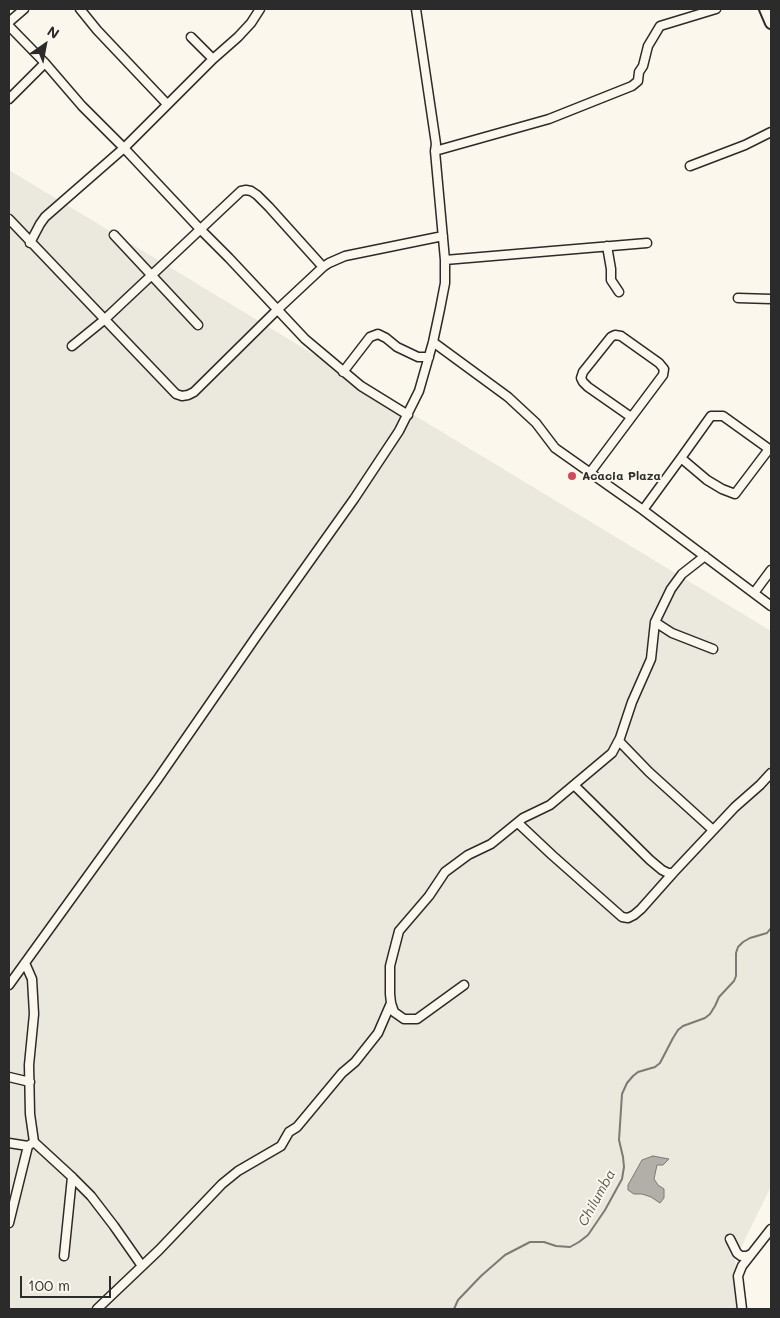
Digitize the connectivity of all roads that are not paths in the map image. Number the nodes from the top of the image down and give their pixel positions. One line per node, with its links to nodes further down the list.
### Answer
1 (24, 9): 7 (street)
2 (80, 9): 14 (street)
3 (260, 9): 11 (street)
4 (416, 9): 17 (street)
5 (716, 9): 17 (street)
6 (765, 9): 8 (main road)
7 (9, 22)
8 (771, 23)
9 (9, 26): 12 (street)
10 (191, 37): 11 (street)
11 (214, 58): 14 (street)
12 (46, 63): 13 (street); 16 (street)
13 (9, 99)
14 (167, 104): 16 (street)
15 (771, 132): 18 (street)
16 (124, 148): 20 (street); 24 (street)
17 (435, 151): 22 (street)
18 (690, 166)
19 (9, 220): 24 (street)
20 (200, 229): 27 (street); 28 (street); 32 (street)
21 (114, 235): 28 (street)
22 (443, 236): 26 (street); 27 (street)
23 (647, 242): 25 (street)
24 (30, 243): 33 (street)
25 (607, 246): 26 (street); 29 (street)
26 (445, 260): 35 (street)
27 (323, 267): 32 (street)
28 (151, 275): 33 (street); 34 (street)
29 (618, 292)
30 (738, 298): 31 (street)
31 (771, 299)
32 (277, 310): 33 (street); 38 (street)
33 (104, 320): 36 (street)
34 (198, 325)
35 (433, 342): 37 (street); 42 (street)
36 (72, 346)
37 (429, 356): 38 (street); 39 (street)
38 (343, 372): 39 (street)
39 (408, 415): 56 (street)
40 (631, 417): 40 (street); 42 (street)
41 (681, 458): 41 (street); 43 (street)
42 (589, 474): 43 (street)
43 (643, 510): 44 (street)
44 (705, 556): 46 (street); 48 (street)
45 (771, 570): 46 (street)
46 (754, 593): 47 (street)
47 (771, 606)
48 (655, 622): 49 (street); 50 (street)
49 (713, 650)
50 (618, 742): 52 (street); 54 (street)
51 (771, 773): 54 (street)
52 (574, 785): 53 (street); 55 (street)
53 (518, 823): 55 (street); 59 (street)
54 (713, 830): 55 (street)
55 (673, 873)
56 (24, 963): 57 (street); 61 (street)
57 (9, 985)
58 (464, 985): 59 (street)
59 (391, 1003): 70 (street)
60 (9, 1077): 61 (street)
61 (30, 1082): 63 (street)
62 (9, 1143): 63 (street)
63 (31, 1144): 64 (street); 65 (street)
64 (72, 1176): 69 (street); 70 (street)
65 (9, 1223)
66 (771, 1229): 68 (street)
67 (730, 1239): 68 (street)
68 (752, 1254): 72 (street)
69 (64, 1256)
70 (142, 1266): 71 (street)
71 (97, 1309)
72 (742, 1309)

